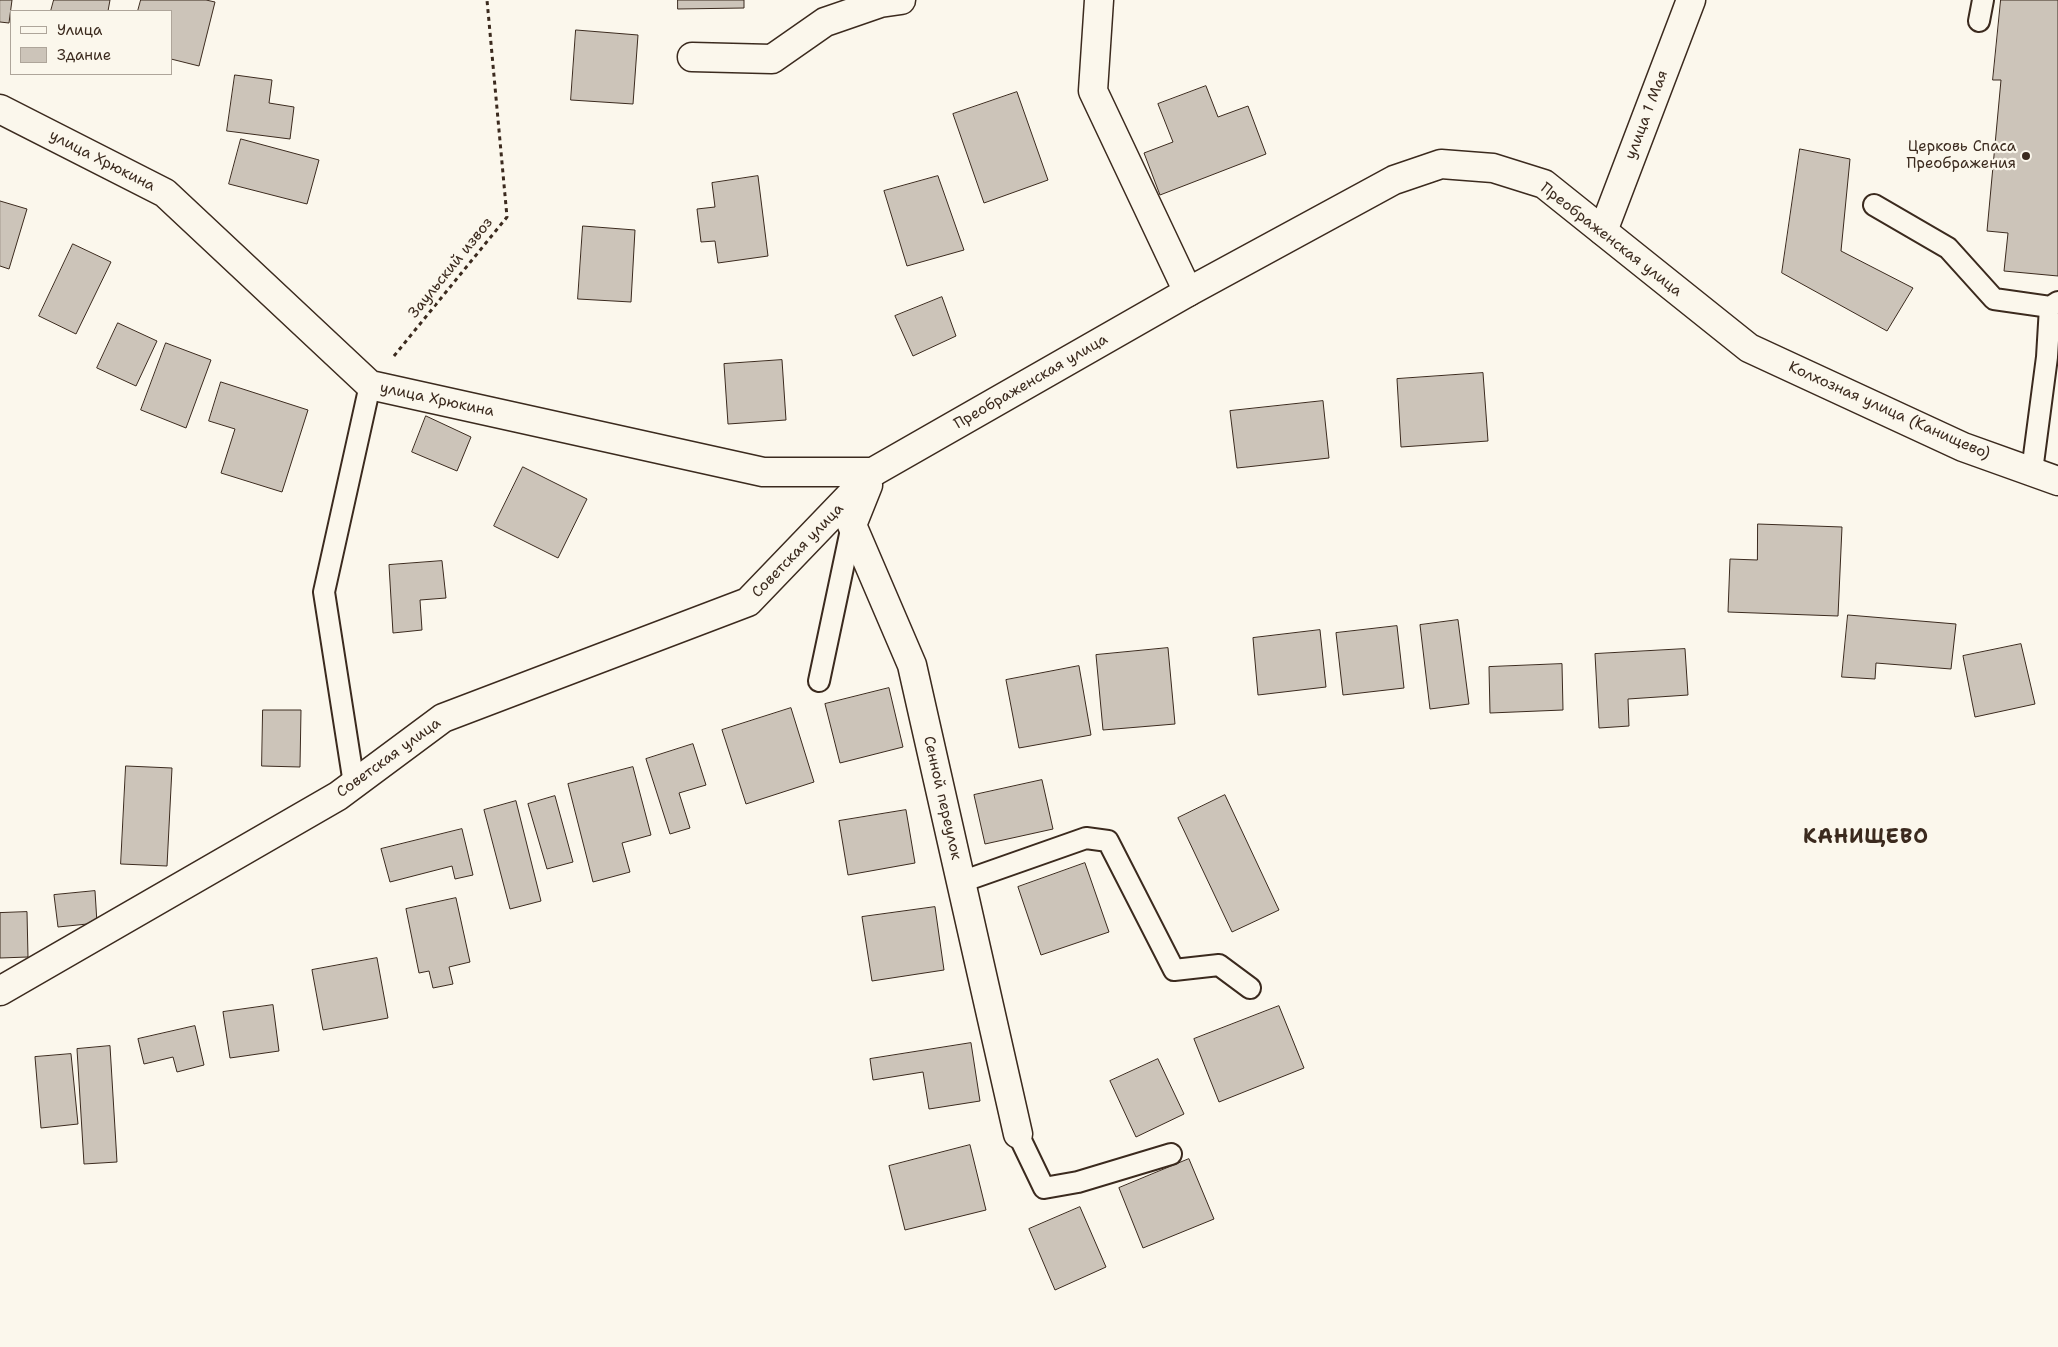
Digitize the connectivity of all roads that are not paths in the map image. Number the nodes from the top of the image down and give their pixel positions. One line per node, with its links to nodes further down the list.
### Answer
1 (901, 0): 6 (street)
2 (1098, 0): 10 (street)
3 (1691, 0): 9 (street, улица 1 Мая)
4 (1983, 0): 5 (lane)
5 (1979, 21)
6 (692, 57)
7 (0, 109): 13 (street, улица Хрюкина)
8 (1874, 205): 11 (lane)
9 (1602, 231): 10 (street, Преображенская улица); 12 (street, Преображенская улица)
10 (1188, 292): 15 (street, Преображенская улица)
11 (2054, 304): 14 (lane)
12 (1749, 348): 14 (street, Колхозная улица (Канищево))
13 (370, 385): 15 (street, улица Хрюкина); 19 (lane)
14 (2032, 471): 16 (street, Колхозная улица (Канищево))
15 (874, 472): 17 (street); 19 (street, Советская улица)
16 (2058, 481)
17 (852, 526): 18 (lane); 20 (street, Сенной переулок)
18 (819, 681)
19 (354, 784): 22 (street, Советская улица)
20 (961, 882): 21 (lane); 23 (street, Сенной переулок)
21 (1250, 988)
22 (0, 991)
23 (1018, 1134): 24 (lane)
24 (1171, 1154)

